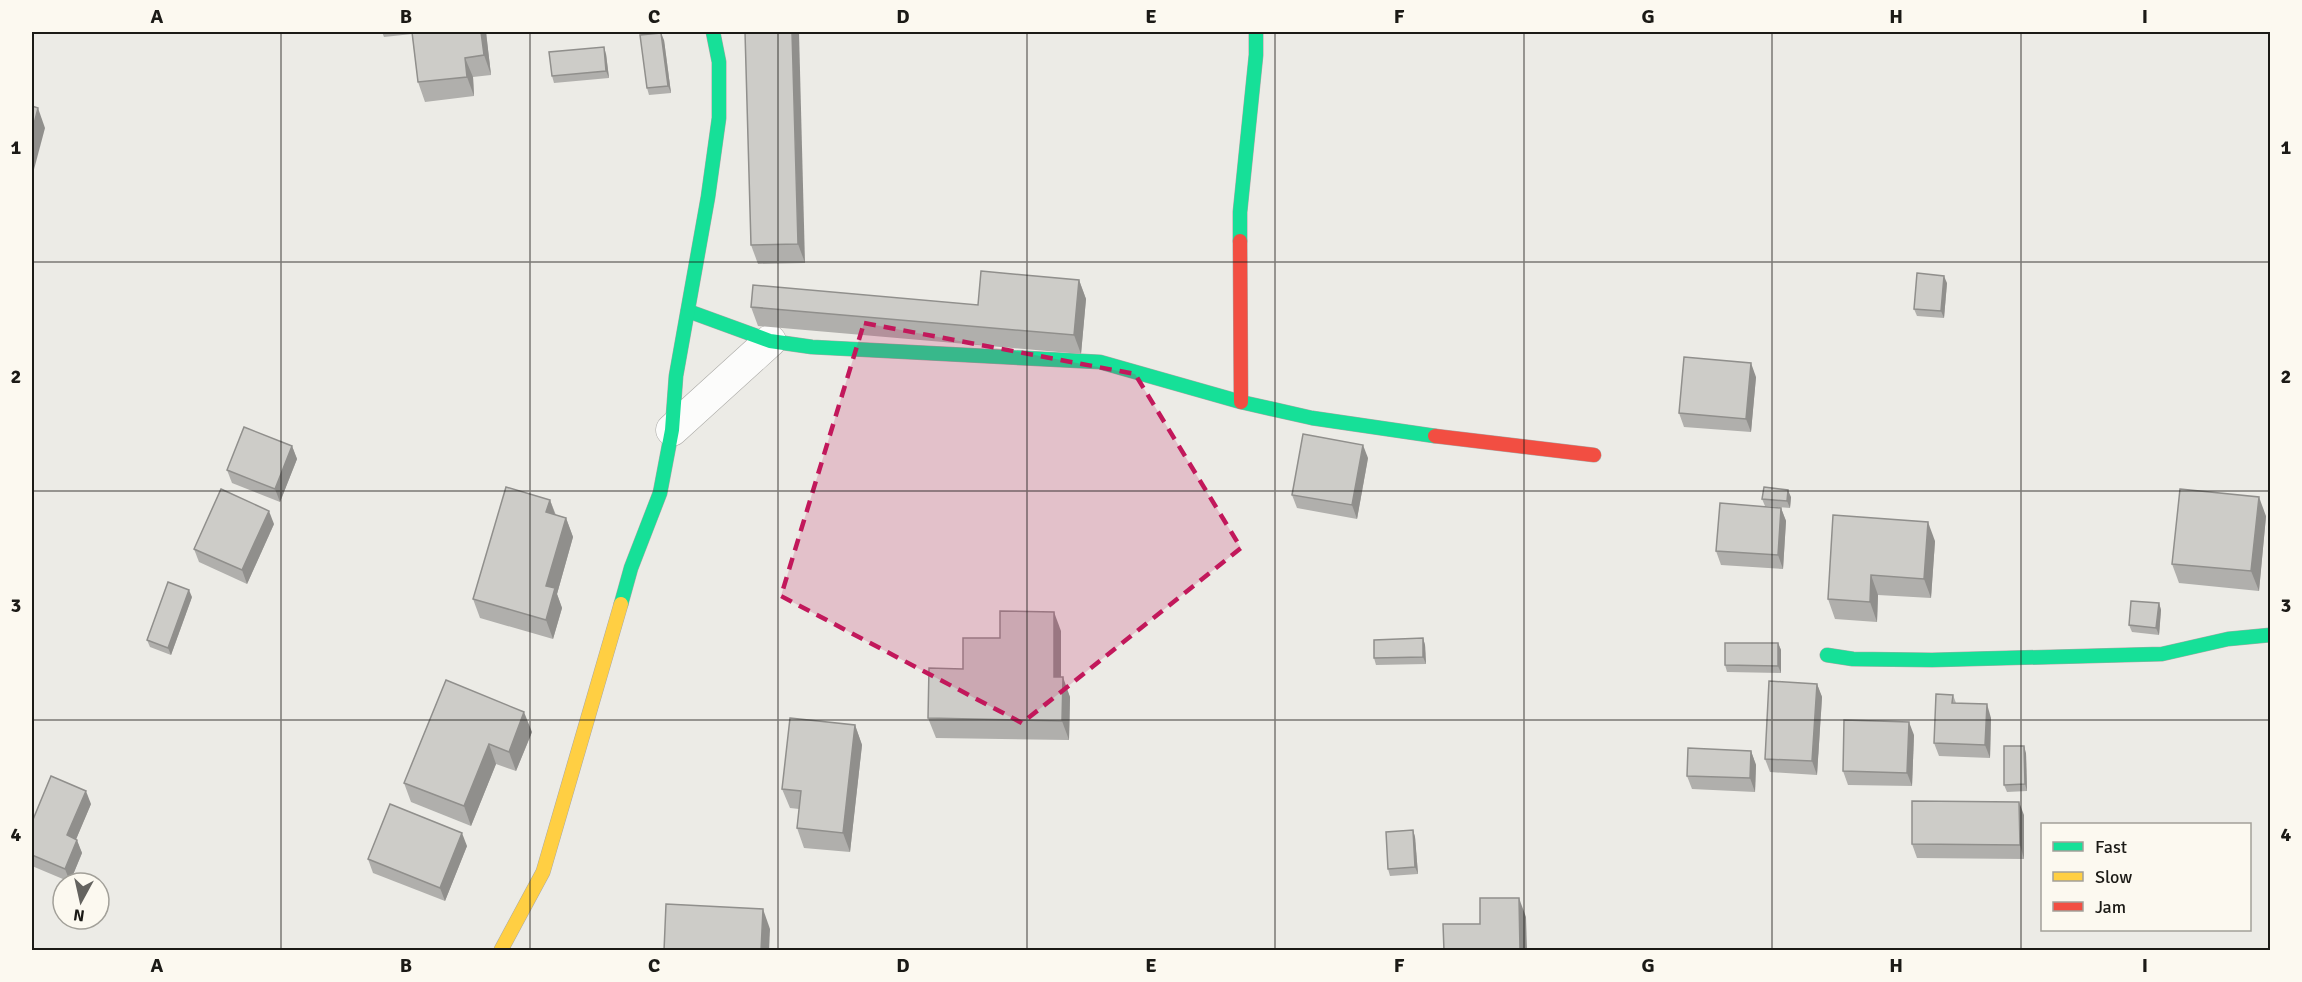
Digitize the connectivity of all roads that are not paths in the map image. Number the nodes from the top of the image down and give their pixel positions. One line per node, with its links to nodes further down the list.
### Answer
1 (713, 32): 3 (street)
2 (1256, 32): 5 (street)
3 (688, 311): 4 (street); 6 (street)
4 (770, 341): 5 (street); 6 (street)
5 (1241, 402): 7 (street)
6 (672, 430): 10 (street)
7 (1594, 455)
8 (2271, 635): 9 (street)
9 (1827, 655)
10 (501, 951)

